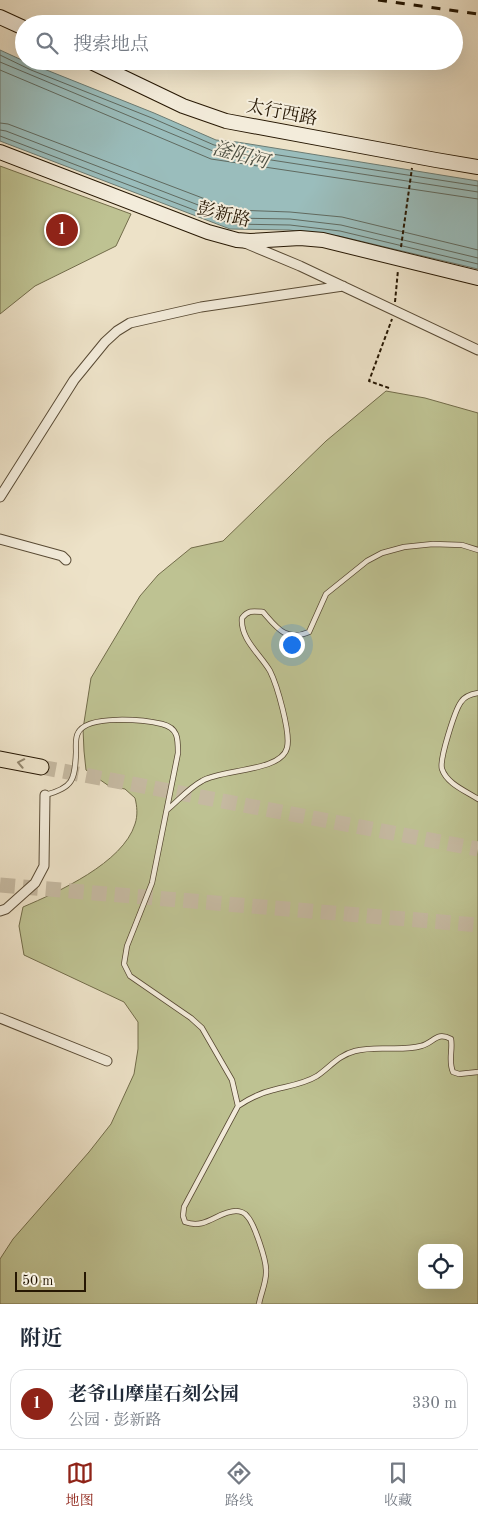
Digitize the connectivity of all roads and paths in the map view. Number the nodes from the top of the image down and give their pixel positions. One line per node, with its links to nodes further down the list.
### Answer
1 (0, 17): 2 (street)
2 (15, 24)
3 (107, 70): 6 (street, 太行西路)
4 (0, 152): 7 (street, 彭新路)
5 (412, 166): 8 (path)
6 (478, 167)
7 (237, 240): 8 (street, 彭新路); 10 (street)
8 (400, 259): 9 (street, 彭新路); 11 (path)
9 (478, 278)
10 (342, 286): 11 (street); 14 (street)
11 (394, 310): 12 (street); 13 (path)
12 (478, 350)
13 (389, 388)
14 (0, 498)
15 (0, 539): 17 (street)
16 (478, 550): 23 (lane)
17 (66, 560)
18 (478, 694): 22 (lane)
19 (0, 760): 20 (main road, one-way to 19)
20 (41, 767)
21 (45, 795): 23 (lane); 24 (street)
22 (478, 799)
23 (167, 810): 28 (lane)
24 (0, 911)
25 (0, 1018): 26 (street)
26 (107, 1061)
27 (478, 1072): 28 (lane)
28 (238, 1106): 29 (lane)
29 (259, 1304)

